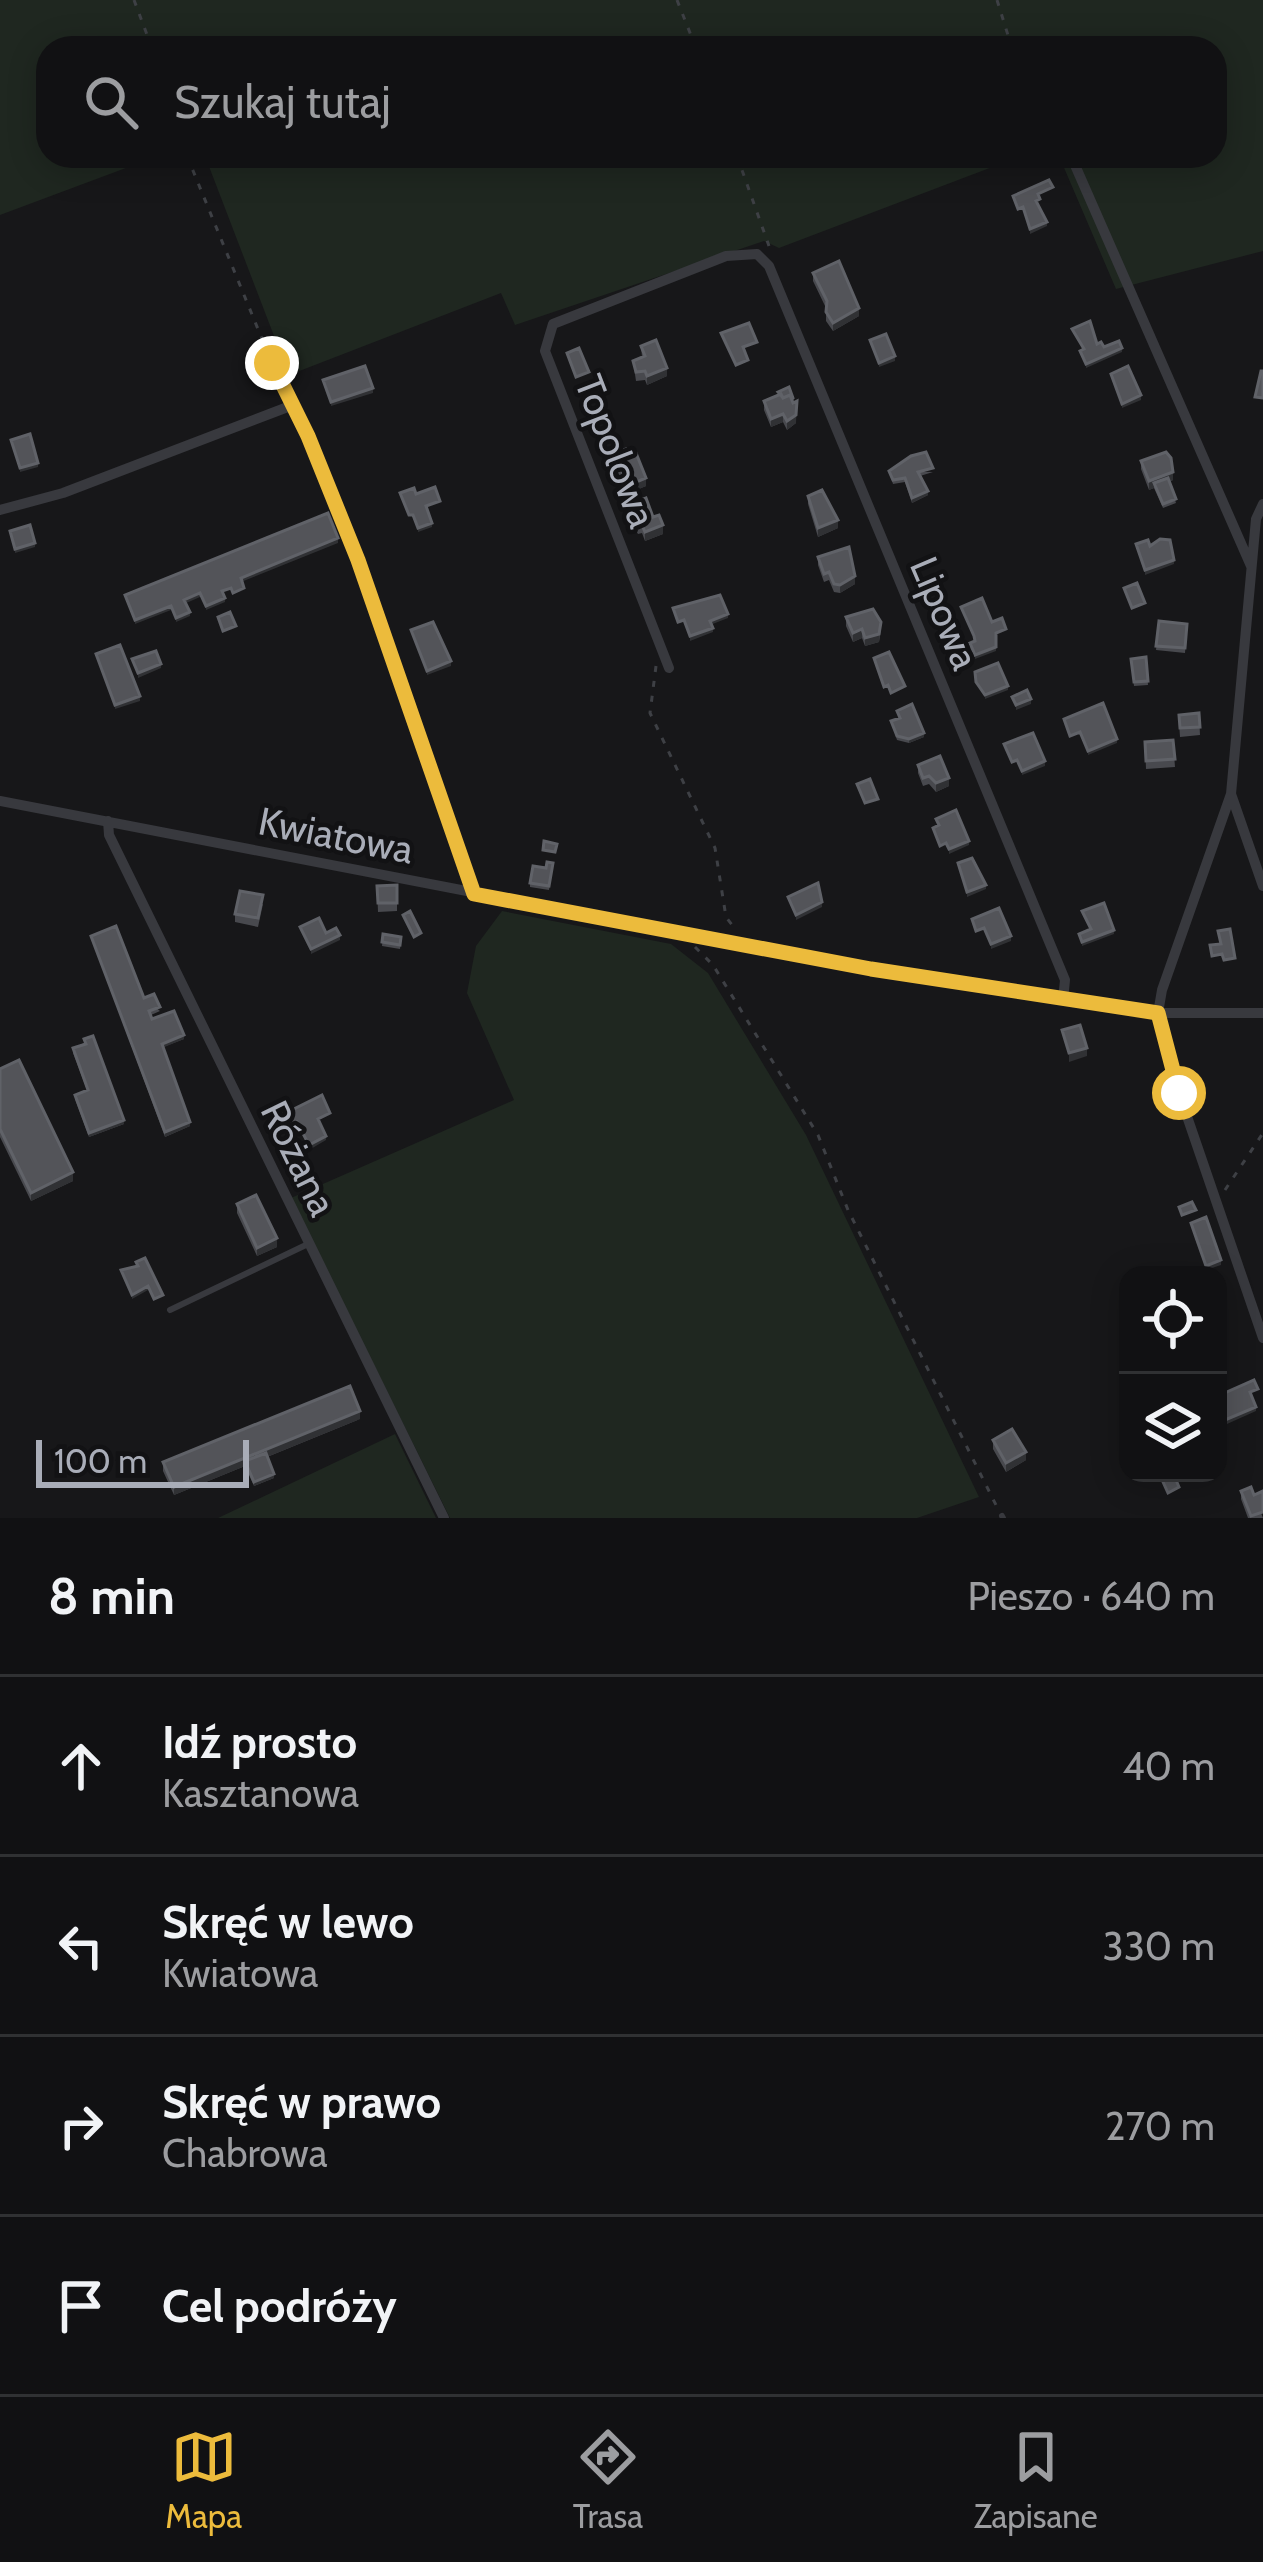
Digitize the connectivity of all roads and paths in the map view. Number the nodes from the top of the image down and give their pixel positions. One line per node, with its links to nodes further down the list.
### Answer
1 (134, 0): 4 (path)
2 (677, 0): 5 (path)
3 (997, 0): 6 (path)
4 (148, 36)
5 (690, 36)
6 (1008, 36)
7 (192, 168): 12 (path)
8 (742, 168): 11 (path)
9 (1076, 168): 16 (street)
10 (757, 254): 11 (street, Lipowa); 17 (street, Topolowa)
11 (769, 266): 26 (street, Lipowa)
12 (272, 363): 13 (street)
13 (293, 405): 15 (street); 23 (street)
14 (1263, 504): 16 (street)
15 (0, 510)
16 (1252, 569): 19 (street)
17 (660, 646): 18 (street, Topolowa); 25 (path)
18 (669, 668)
19 (1231, 794): 22 (street); 27 (street)
20 (0, 801): 21 (street, Kwiatowa)
21 (108, 821): 23 (street, Kwiatowa); 31 (street, Różana)
22 (1263, 886)
23 (474, 894): 24 (street, Kwiatowa)
24 (681, 933): 25 (street, Kwiatowa); 34 (path)
25 (749, 946): 26 (street, Kwiatowa)
26 (1063, 1000): 27 (street, Kwiatowa)
27 (1158, 1013): 28 (street, Kwiatowa); 30 (street)
28 (1263, 1013)
29 (1263, 1133): 30 (path)
30 (1217, 1201): 33 (street)
31 (308, 1244): 32 (lane); 35 (street, Różana)
32 (170, 1310)
33 (1263, 1338)
34 (1003, 1517)
35 (444, 1518)

